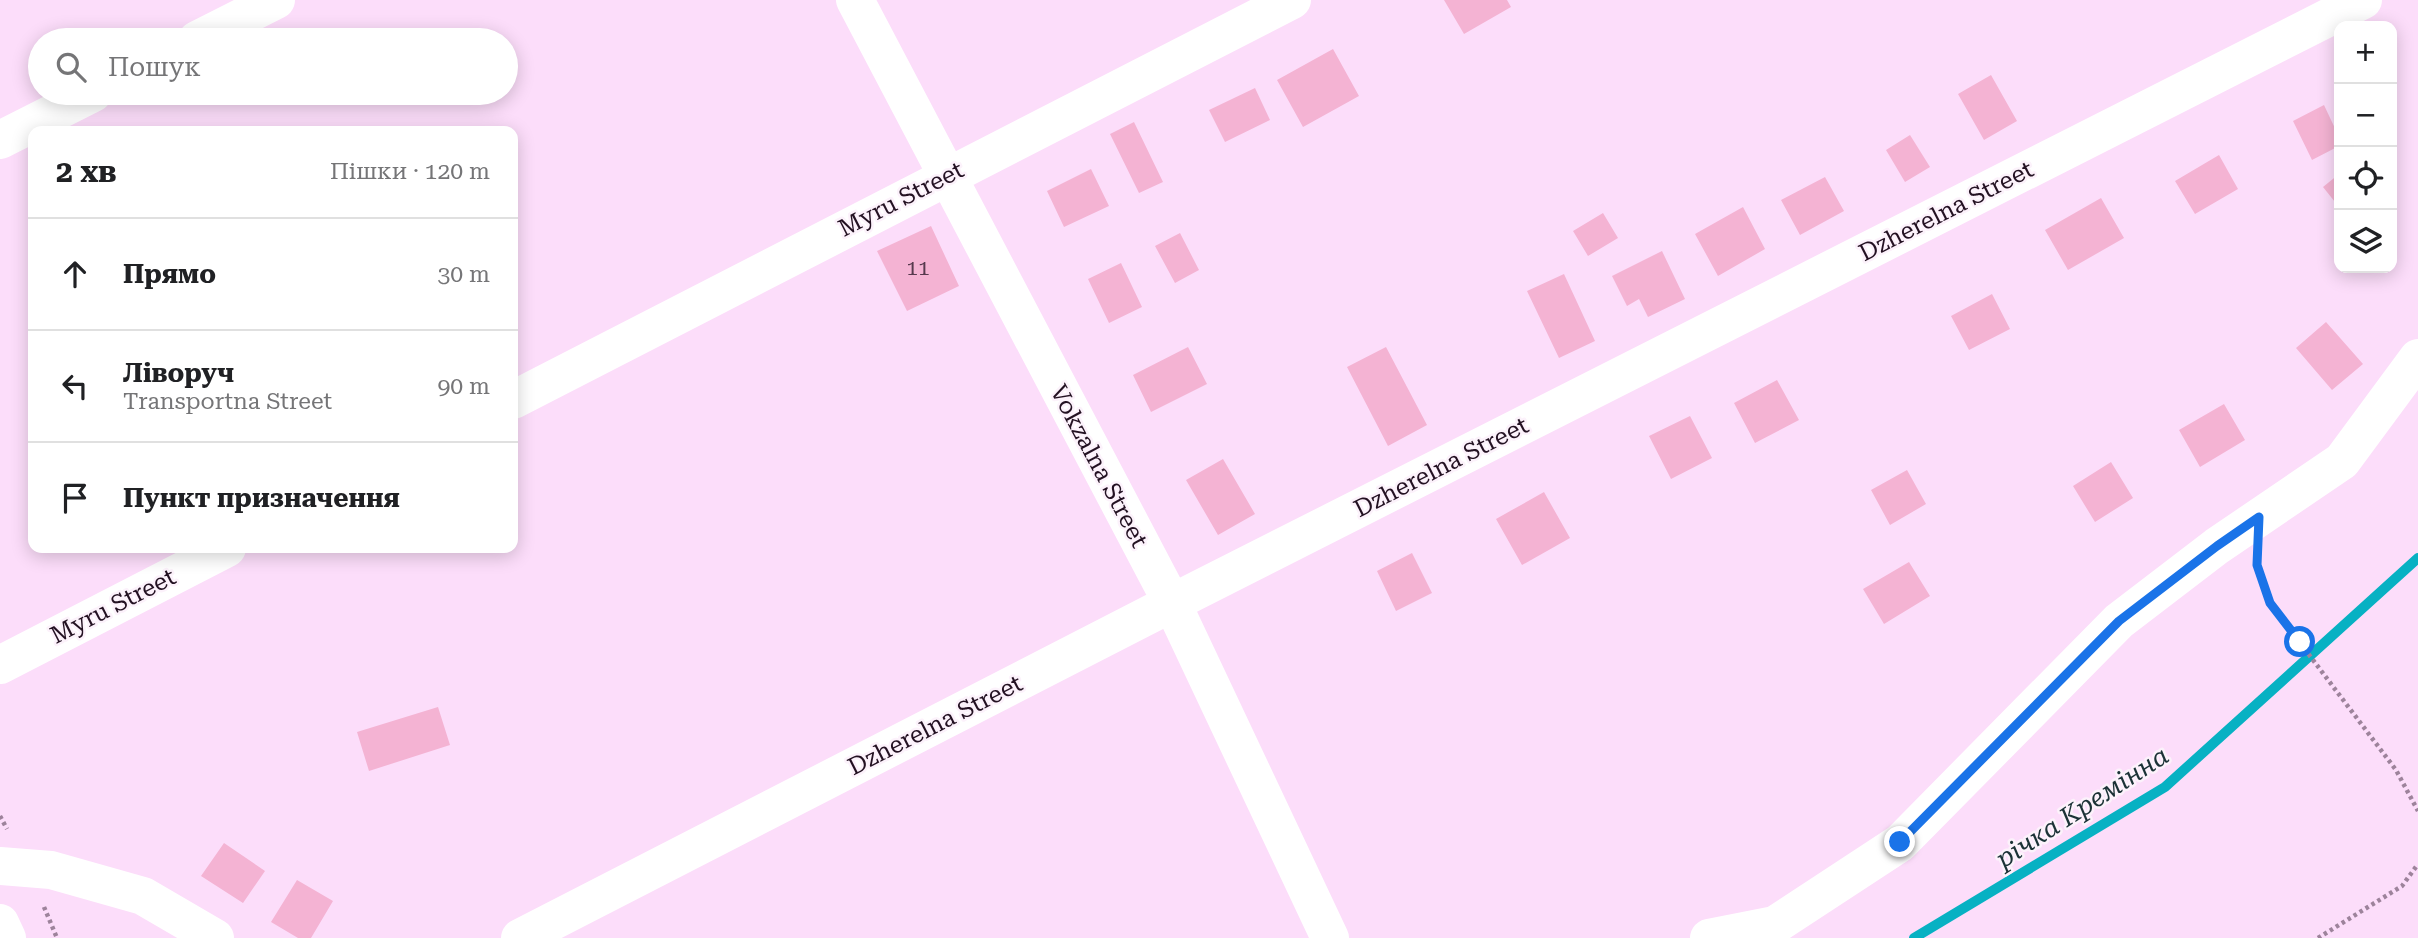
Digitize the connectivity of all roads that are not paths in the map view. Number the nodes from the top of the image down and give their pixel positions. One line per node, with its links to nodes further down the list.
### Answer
1 (276, 0): 5 (street)
2 (855, 0): 8 (street, Vokzalna Street)
3 (1292, 0): 8 (street, Myru Street)
4 (2363, 0): 12 (street, Dzherelna Street)
5 (221, 28)
6 (69, 105): 7 (street)
7 (0, 140)
8 (946, 176): 10 (street, Myru Street); 12 (street, Vokzalna Street)
9 (2418, 358): 20 (street)
10 (518, 397)
11 (217, 553): 13 (street, Myru Street)
12 (1172, 603): 18 (street, Dzherelna Street); 19 (street, Vokzalna Street)
13 (0, 665)
14 (0, 866): 17 (street)
15 (0, 923): 16 (street)
16 (8, 938)
17 (215, 938)
18 (520, 938)
19 (1330, 938)
20 (1709, 938)

